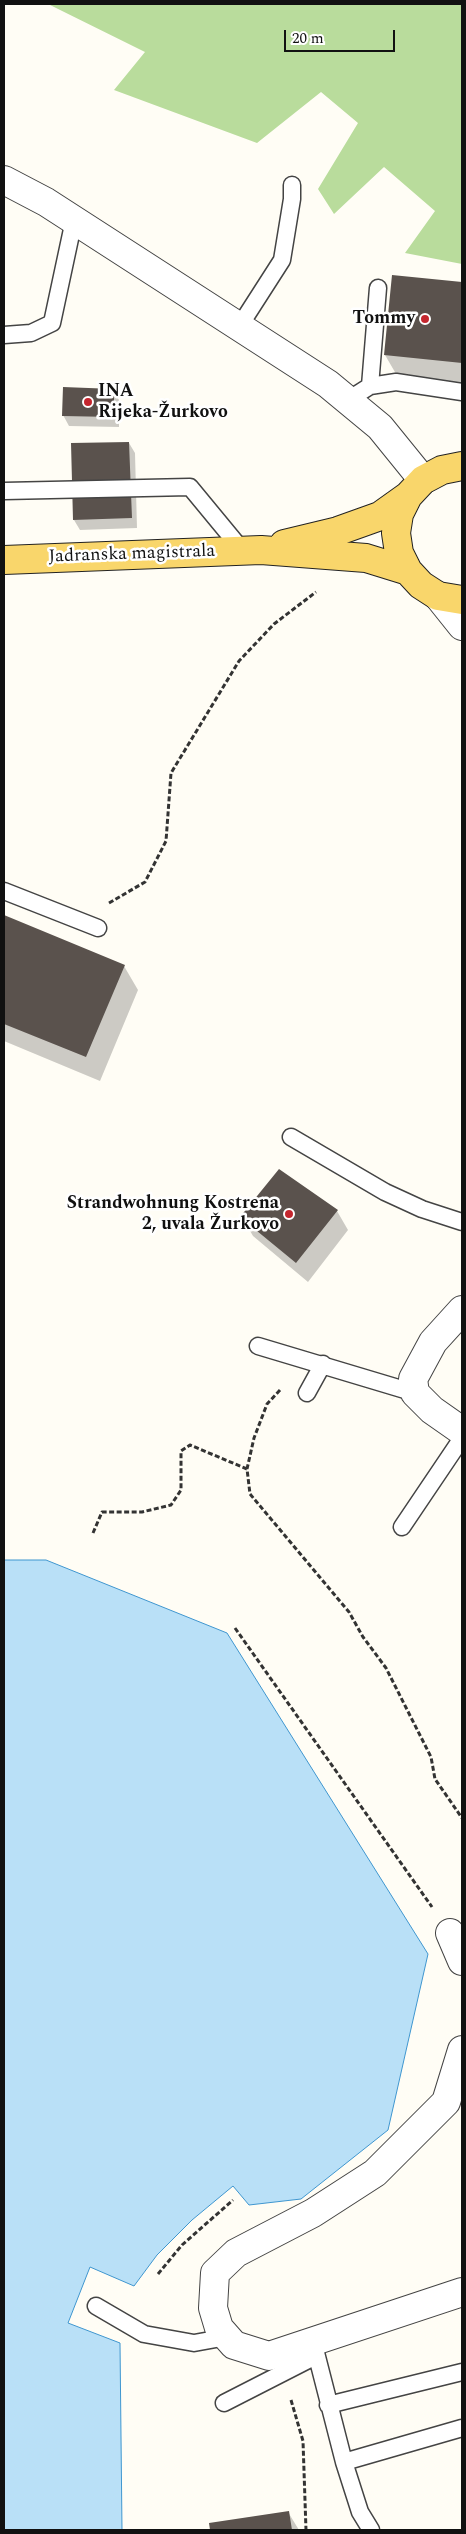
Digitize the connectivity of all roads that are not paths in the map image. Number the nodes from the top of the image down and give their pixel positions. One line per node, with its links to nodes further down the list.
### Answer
1 (4, 180): 3 (street)
2 (292, 185): 5 (lane)
3 (74, 220): 5 (street); 6 (lane)
4 (378, 288): 7 (lane)
5 (239, 327): 9 (street)
6 (4, 336)
7 (370, 386): 8 (lane); 9 (lane)
8 (462, 392)
9 (348, 400): 11 (street)
10 (462, 466): 11 (main road, Jadranska magistrala)
11 (416, 488): 13 (main road, Jadranska magistrala); 15 (main road, Jadranska magistrala)
12 (4, 491): 13 (lane)
13 (252, 550): 14 (main road, Jadranska magistrala); 15 (main road, Jadranska magistrala)
14 (4, 560)
15 (408, 571): 16 (main road, Jadranska magistrala)
16 (450, 598): 17 (street)
17 (462, 626)
18 (4, 891): 19 (lane)
19 (98, 928)
20 (291, 1137): 21 (lane)
21 (462, 1222)
22 (462, 1310): 26 (street)
23 (258, 1346): 24 (lane)
24 (323, 1364): 25 (lane); 26 (lane)
25 (307, 1394)
26 (415, 1394): 27 (street)
27 (462, 1431)
28 (462, 1438): 29 (lane)
29 (402, 1527)
30 (450, 1933): 31 (street)
31 (462, 1961)
32 (462, 2050): 33 (street)
33 (454, 2105): 36 (street)
34 (462, 2292): 37 (street)
35 (96, 2306): 36 (lane)
36 (227, 2337): 37 (street)
37 (314, 2348): 39 (lane); 40 (lane)
38 (462, 2372): 40 (lane)
39 (224, 2403)
40 (328, 2404): 42 (lane)
41 (462, 2428): 42 (lane)
42 (344, 2462): 43 (lane)
43 (360, 2512): 44 (lane); 45 (lane)
44 (362, 2530)
45 (371, 2530)

